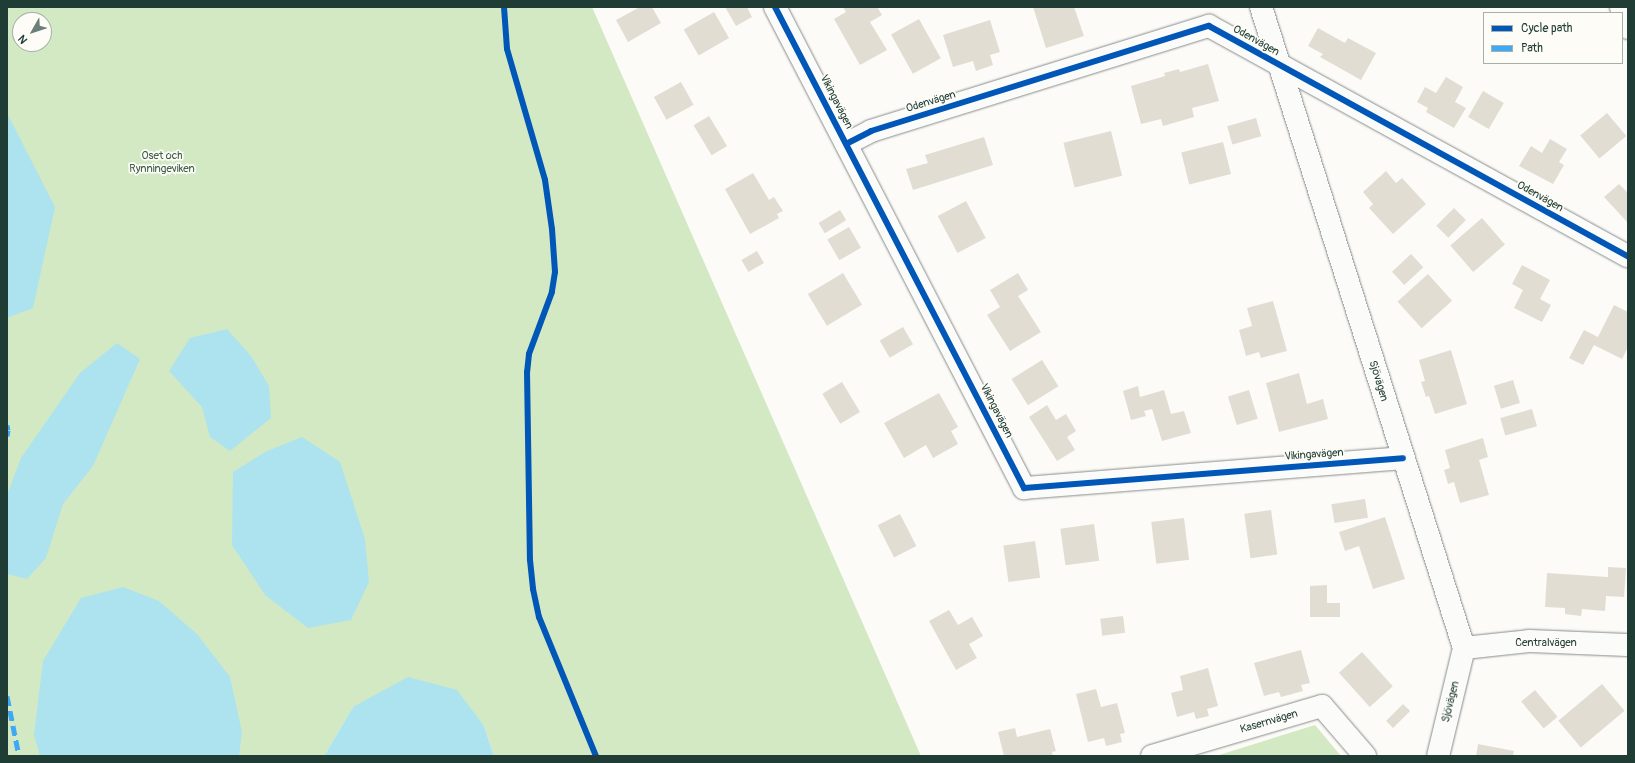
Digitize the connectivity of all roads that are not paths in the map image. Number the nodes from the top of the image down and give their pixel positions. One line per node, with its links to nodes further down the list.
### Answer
1 (775, 7): 6 (street, Vikingavägen)
2 (1262, 7): 5 (street, Sjövägen)
3 (1623, 13): 4 (street)
4 (1628, 28)
5 (1280, 65): 6 (street, Odenvägen); 7 (street, Odenvägen); 8 (street, Sjövägen)
6 (846, 144): 8 (street, Vikingavägen)
7 (1628, 256)
8 (1403, 458): 10 (street, Sjövägen)
9 (1628, 646): 10 (street, Centralvägen)
10 (1464, 648): 13 (street, Sjövägen)
11 (1152, 756): 12 (street, Kasernvägen)
12 (1365, 756)
13 (1438, 756)

